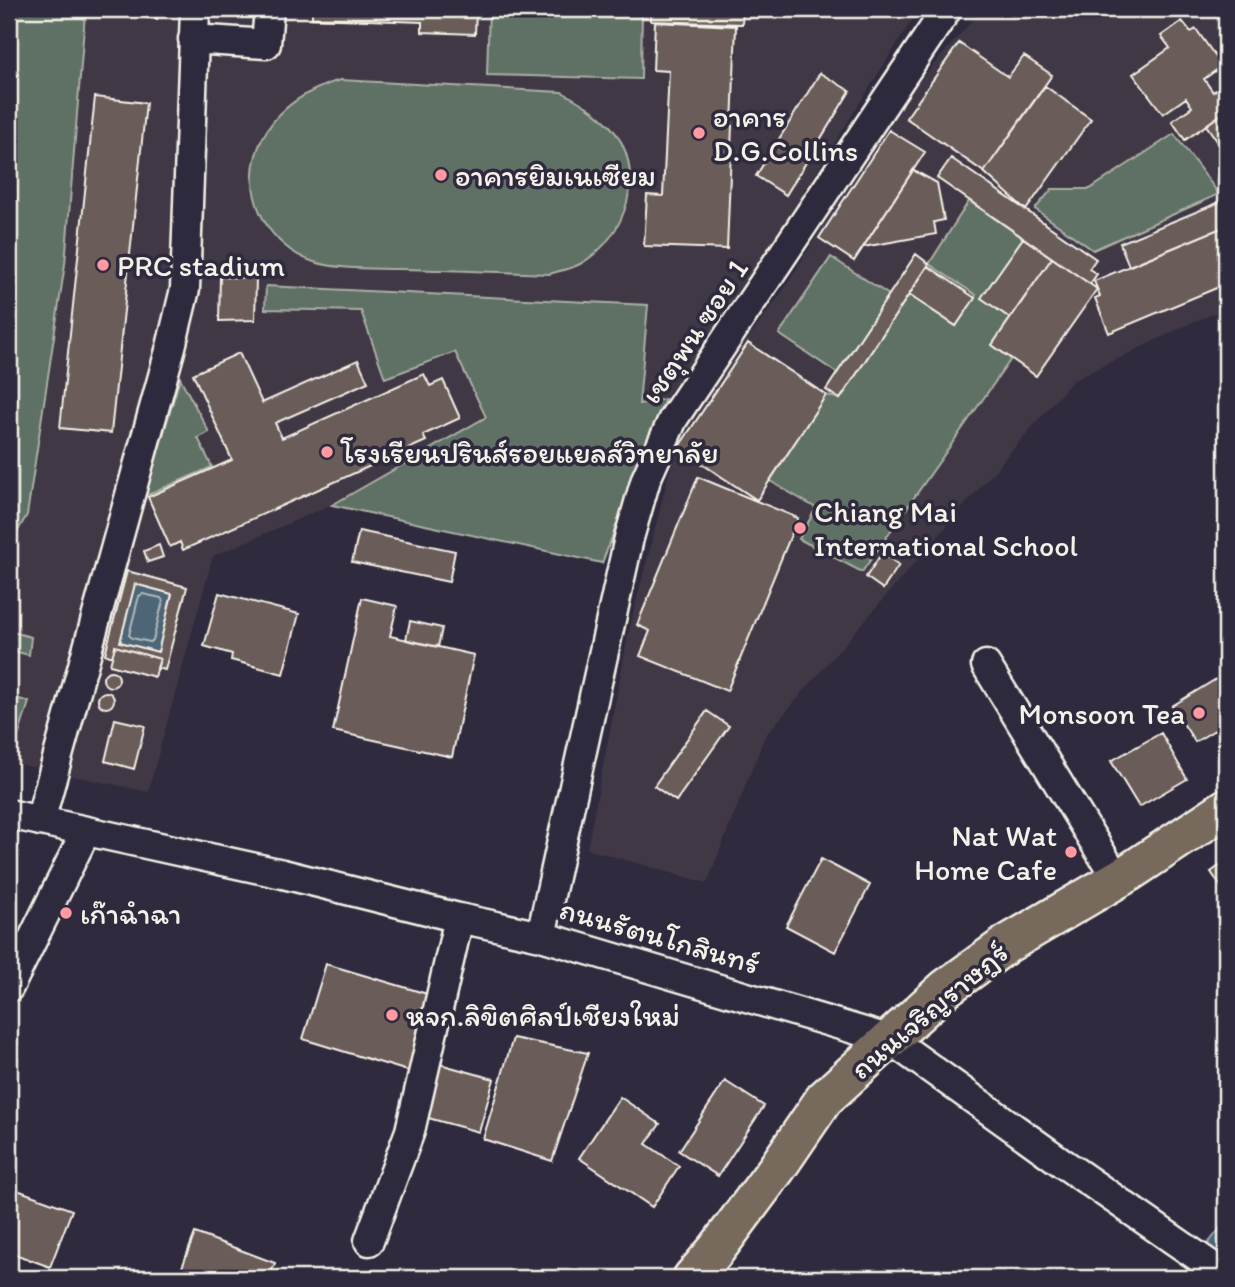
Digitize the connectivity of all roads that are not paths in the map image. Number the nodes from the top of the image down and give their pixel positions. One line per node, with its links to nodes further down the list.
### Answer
1 (195, 9): 4 (street)
2 (269, 9): 4 (street)
3 (947, 9): 12 (street, เชตุพน ซอย 1)
4 (193, 38): 8 (street)
5 (986, 665): 10 (street)
6 (1226, 808): 10 (main road, ถนนเจริญราษฎร์)
7 (9, 814): 8 (street, ถนนรัตนโกสินทร์)
8 (40, 821): 9 (street, ถนนรัตนโกสินทร์)
9 (86, 831): 11 (street, ถนนรัตนโกสินทร์); 13 (street)
10 (1117, 879): 14 (main road, ถนนเจริญราษฎร์)
11 (459, 918): 12 (street, ถนนรัตนโกสินทร์); 15 (street)
12 (541, 936): 14 (street, ถนนรัตนโกสินทร์)
13 (9, 987)
14 (891, 1040): 16 (street, ถนนรัตนโกสินทร์); 17 (main road, ถนนเจริญราษฎร์)
15 (369, 1241)
16 (1226, 1276)
17 (694, 1278)

